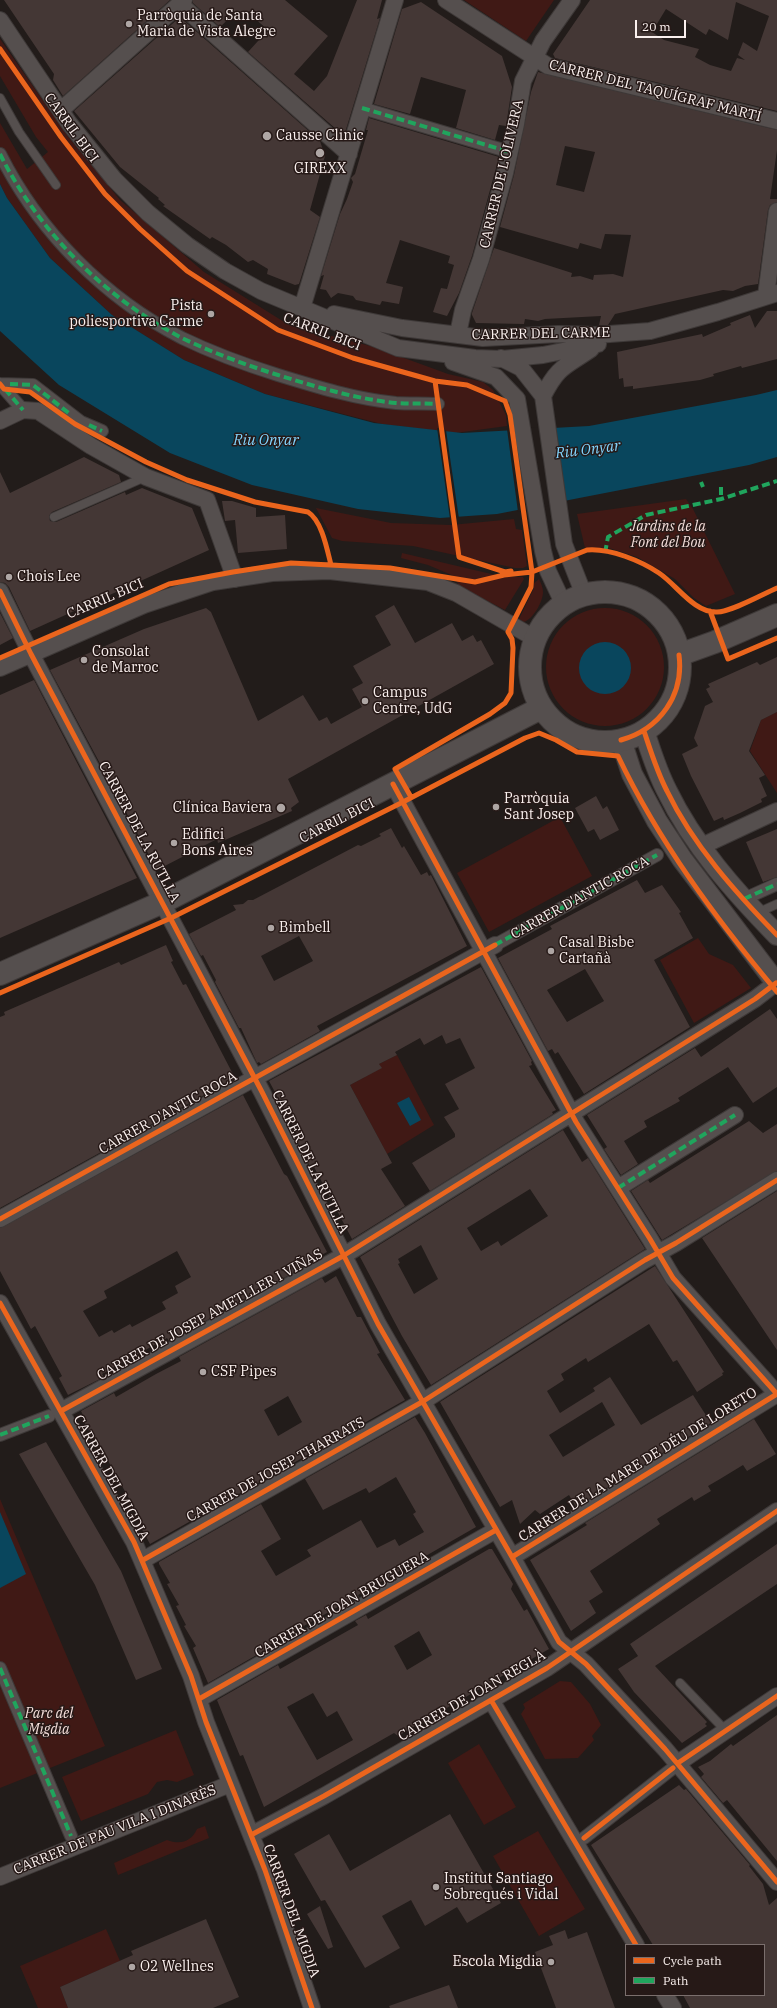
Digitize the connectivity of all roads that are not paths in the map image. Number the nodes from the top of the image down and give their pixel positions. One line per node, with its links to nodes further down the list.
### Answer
1 (395, 0): 8 (street)
2 (446, 0): 6 (street, CARRER DEL TAQUÍGRAF MARTÍ)
3 (572, 0): 6 (street, CARRER DE L'OLIVERA)
4 (182, 2): 9 (street); 13 (street)
5 (0, 20): 9 (street, CARRER DEL CARME)
6 (534, 57): 10 (street, CARRER DEL TAQUÍGRAF MARTÍ); 11 (street, CARRER DE L'OLIVERA)
7 (0, 98): 14 (lane)
8 (362, 108): 11 (street); 13 (street)
9 (61, 110): 17 (street, CARRER DEL CARME)
10 (777, 121)
11 (510, 152): 19 (street, CARRER DE L'OLIVERA)
12 (0, 154): 27 (street)
13 (349, 154): 17 (street)
14 (56, 185)
15 (777, 211): 16 (street)
16 (772, 294): 20 (street, CARRER DEL CARME)
17 (302, 308): 18 (street, CARRER DEL CARME); 21 (street, CARRER DEL CARME)
18 (358, 318): 19 (street, CARRER DEL CARME); 23 (street)
19 (458, 334): 20 (street, CARRER DEL CARME)
20 (597, 340): 22 (street); 25 (street)
21 (398, 348): 23 (street, CARRER DEL CARME); 26 (street)
22 (543, 354): 23 (street, CARRER DEL CARME); 24 (street)
23 (502, 359): 24 (street)
24 (527, 375): 25 (street); 26 (street)
25 (543, 396): 35 (street)
26 (517, 399): 36 (street)
27 (438, 404)
28 (23, 410): 29 (street); 30 (street); 31 (street)
29 (0, 421)
30 (102, 432)
31 (146, 477): 32 (lane); 33 (street)
32 (54, 517)
33 (235, 579): 38 (street); 39 (street)
34 (0, 591): 39 (street, CARRER DE LA RUTLLA)
35 (584, 595): 36 (main road); 40 (main road)
36 (564, 605): 38 (main road)
37 (777, 615): 40 (main road)
38 (536, 639): 42 (main road)
39 (31, 654): 41 (street); 50 (street, CARRER DE LA RUTLLA)
40 (679, 655): 43 (main road)
41 (0, 668)
42 (541, 708): 44 (main road); 45 (main road)
43 (644, 731): 44 (main road); 47 (street)
44 (621, 740): 56 (street)
45 (393, 784): 50 (main road); 54 (street)
46 (777, 811): 47 (street)
47 (702, 846): 52 (street)
48 (657, 855): 54 (street, CARRER D'ANTIC ROCA)
49 (777, 884): 52 (street)
50 (163, 902): 55 (main road); 57 (street, CARRER DE LA RUTLLA)
51 (777, 904): 52 (lane)
52 (750, 906): 53 (street)
53 (777, 935)
54 (489, 948): 57 (street, CARRER D'ANTIC ROCA); 58 (street)
55 (0, 974)
56 (777, 983): 58 (street, CARRER DE JOSEP AMETLLER I VIÑAS)
57 (254, 1079): 62 (street, CARRER D'ANTIC ROCA); 64 (street, CARRER DE LA RUTLLA)
58 (571, 1113): 61 (street); 64 (street, CARRER DE JOSEP AMETLLER I VIÑAS)
59 (735, 1115): 61 (street)
60 (777, 1180): 63 (street, CARRER DE JOSEP THARRATS)
61 (618, 1188): 63 (street)
62 (0, 1220)
63 (658, 1253): 66 (street); 67 (street, CARRER DE JOSEP THARRATS)
64 (343, 1256): 67 (street, CARRER DE LA RUTLLA); 68 (street, CARRER DE JOSEP AMETLLER I VIÑAS)
65 (0, 1303): 68 (street, CARRER DEL MIGDIA)
66 (777, 1394): 72 (street, CARRER DE LA MARE DE DÉU DE LORETO)
67 (422, 1402): 71 (street, CARRER DE LA RUTLLA); 73 (street, CARRER DE JOSEP THARRATS)
68 (55, 1414): 69 (street); 73 (street, CARRER DEL MIGDIA)
69 (0, 1435)
70 (777, 1511): 74 (street, CARRER DE JOAN REGLÀ)
71 (496, 1530): 72 (street, CARRER DE LA RUTLLA); 78 (street, CARRER DE JOAN BRUGUERA)
72 (512, 1557): 74 (street, CARRER DE LA RUTLLA)
73 (143, 1560): 78 (street, CARRER DEL MIGDIA)
74 (571, 1652): 79 (street, CARRER DE JOAN REGLÀ); 81 (street, CARRER DE LA RUTLLA)
75 (0, 1668): 84 (street)
76 (680, 1683): 80 (lane)
77 (777, 1696): 80 (street)
78 (199, 1699): 82 (street, CARRER DEL MIGDIA)
79 (491, 1700): 83 (street, CARRER DE JOAN REGLÀ); 88 (street)
80 (726, 1731): 81 (street)
81 (676, 1766): 85 (street); 87 (street, CARRER DE LA RUTLLA)
82 (230, 1784): 83 (street, CARRER DEL MIGDIA); 86 (street, CARRER DE PAU VILA I DINARÈS)
83 (251, 1835): 90 (street, CARRER DEL MIGDIA)
84 (71, 1836)
85 (584, 1838)
86 (0, 1877)
87 (777, 1882)
88 (635, 1944)
89 (666, 1996): 91 (street)
90 (312, 2008)
91 (673, 2008)

